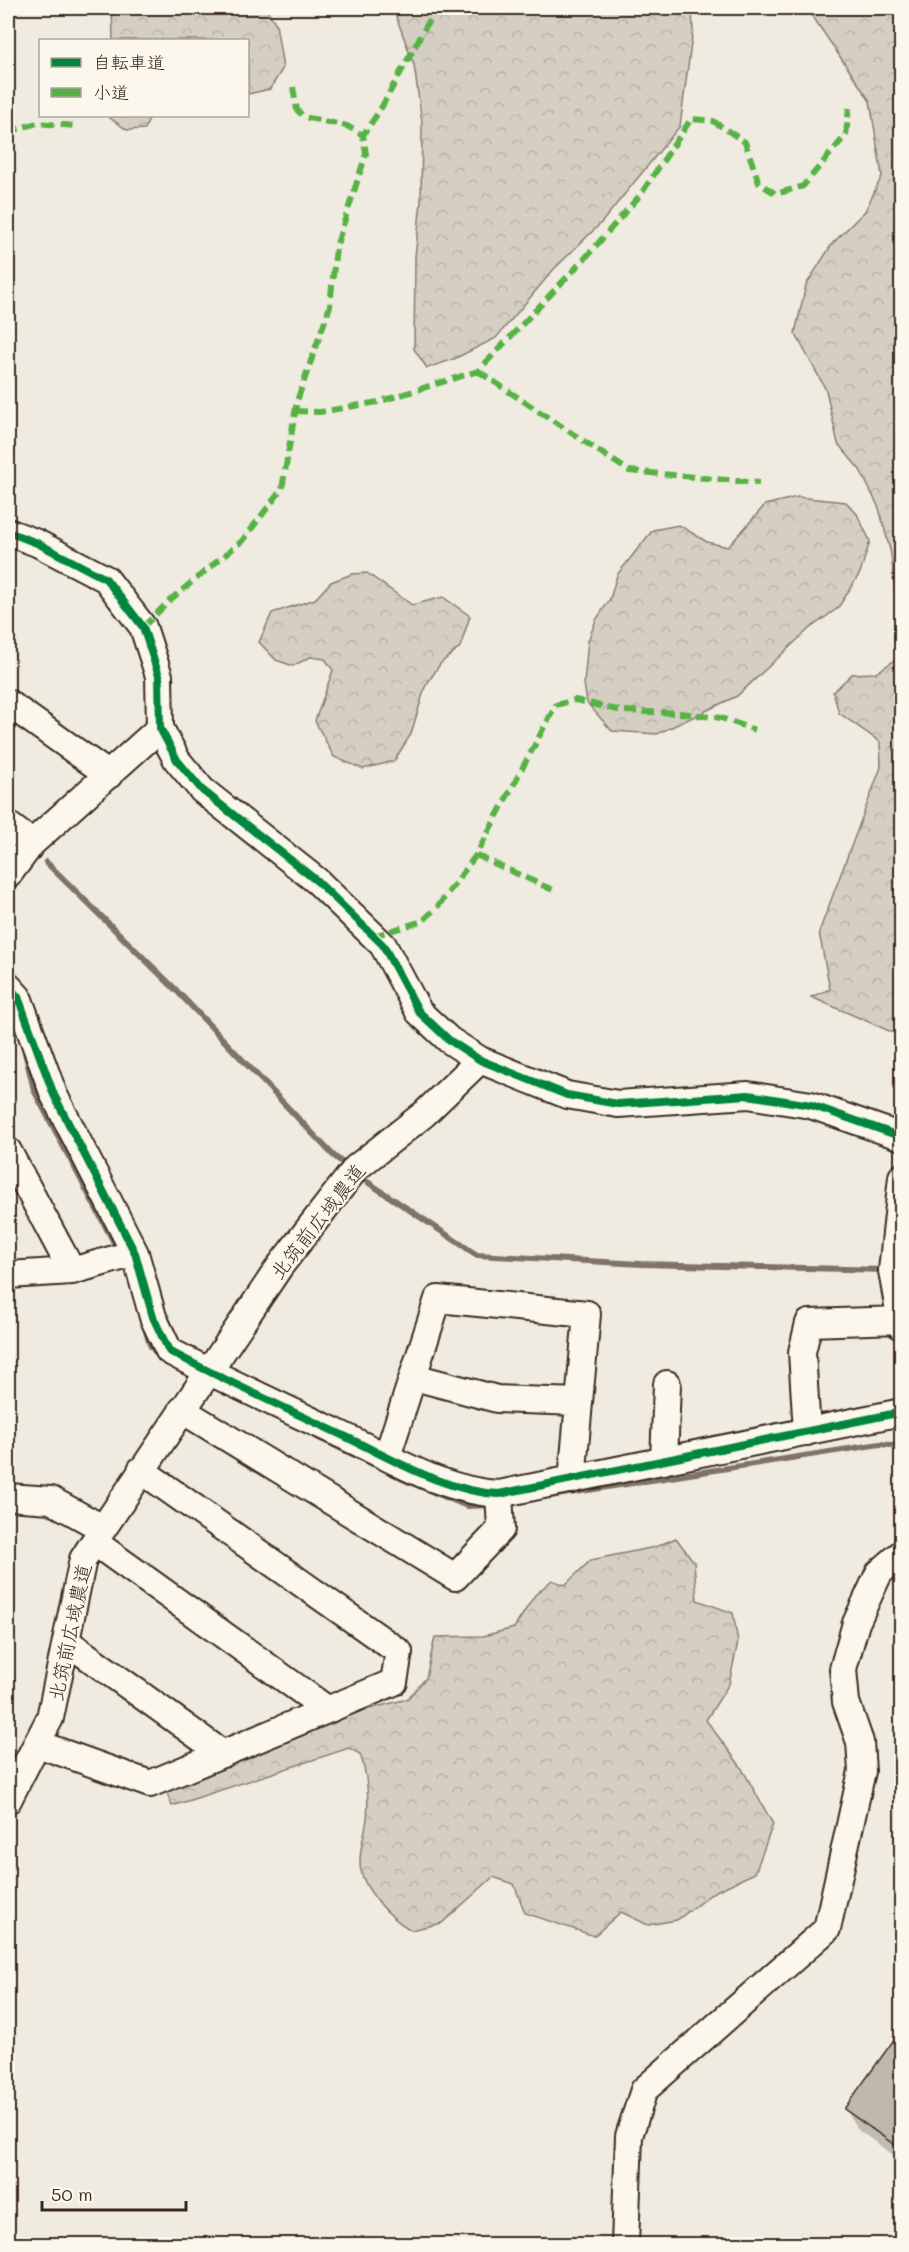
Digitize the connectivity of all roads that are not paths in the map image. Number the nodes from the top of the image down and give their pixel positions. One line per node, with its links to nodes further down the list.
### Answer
1 (8, 532): 3 (street)
2 (8, 703): 4 (street)
3 (160, 728): 4 (street); 9 (street)
4 (109, 775): 6 (street)
5 (8, 825): 6 (street)
6 (32, 843): 7 (street)
7 (8, 875)
8 (8, 986): 13 (street)
9 (480, 1060): 10 (street); 17 (street, 北筑前広域農道)
10 (902, 1137)
11 (8, 1151): 14 (street)
12 (902, 1177): 16 (street)
13 (135, 1253): 14 (street); 17 (street)
14 (72, 1271): 15 (street)
15 (8, 1275)
16 (901, 1323): 23 (street)
17 (208, 1371): 21 (street, 北筑前広域農道); 24 (street)
18 (414, 1377): 20 (street); 20 (street); 24 (street)
19 (667, 1384): 25 (street)
20 (579, 1402): 27 (street)
21 (182, 1410): 26 (street, 北筑前広域農道); 28 (street)
22 (902, 1412): 23 (street)
23 (807, 1432): 25 (street)
24 (387, 1457): 28 (street)
25 (664, 1461): 27 (street)
26 (141, 1470): 30 (street, 北筑前広域農道); 33 (street)
27 (572, 1480): 28 (street)
28 (500, 1494)
29 (8, 1497): 30 (street)
30 (98, 1535): 32 (street, 北筑前広域農道); 33 (street)
31 (902, 1553): 37 (street)
32 (66, 1641): 34 (street, 北筑前広域農道); 35 (street)
33 (328, 1710): 35 (street)
34 (38, 1744): 35 (street); 36 (street, 北筑前広域農道)
35 (223, 1754)
36 (12, 1784)
37 (625, 2244)

